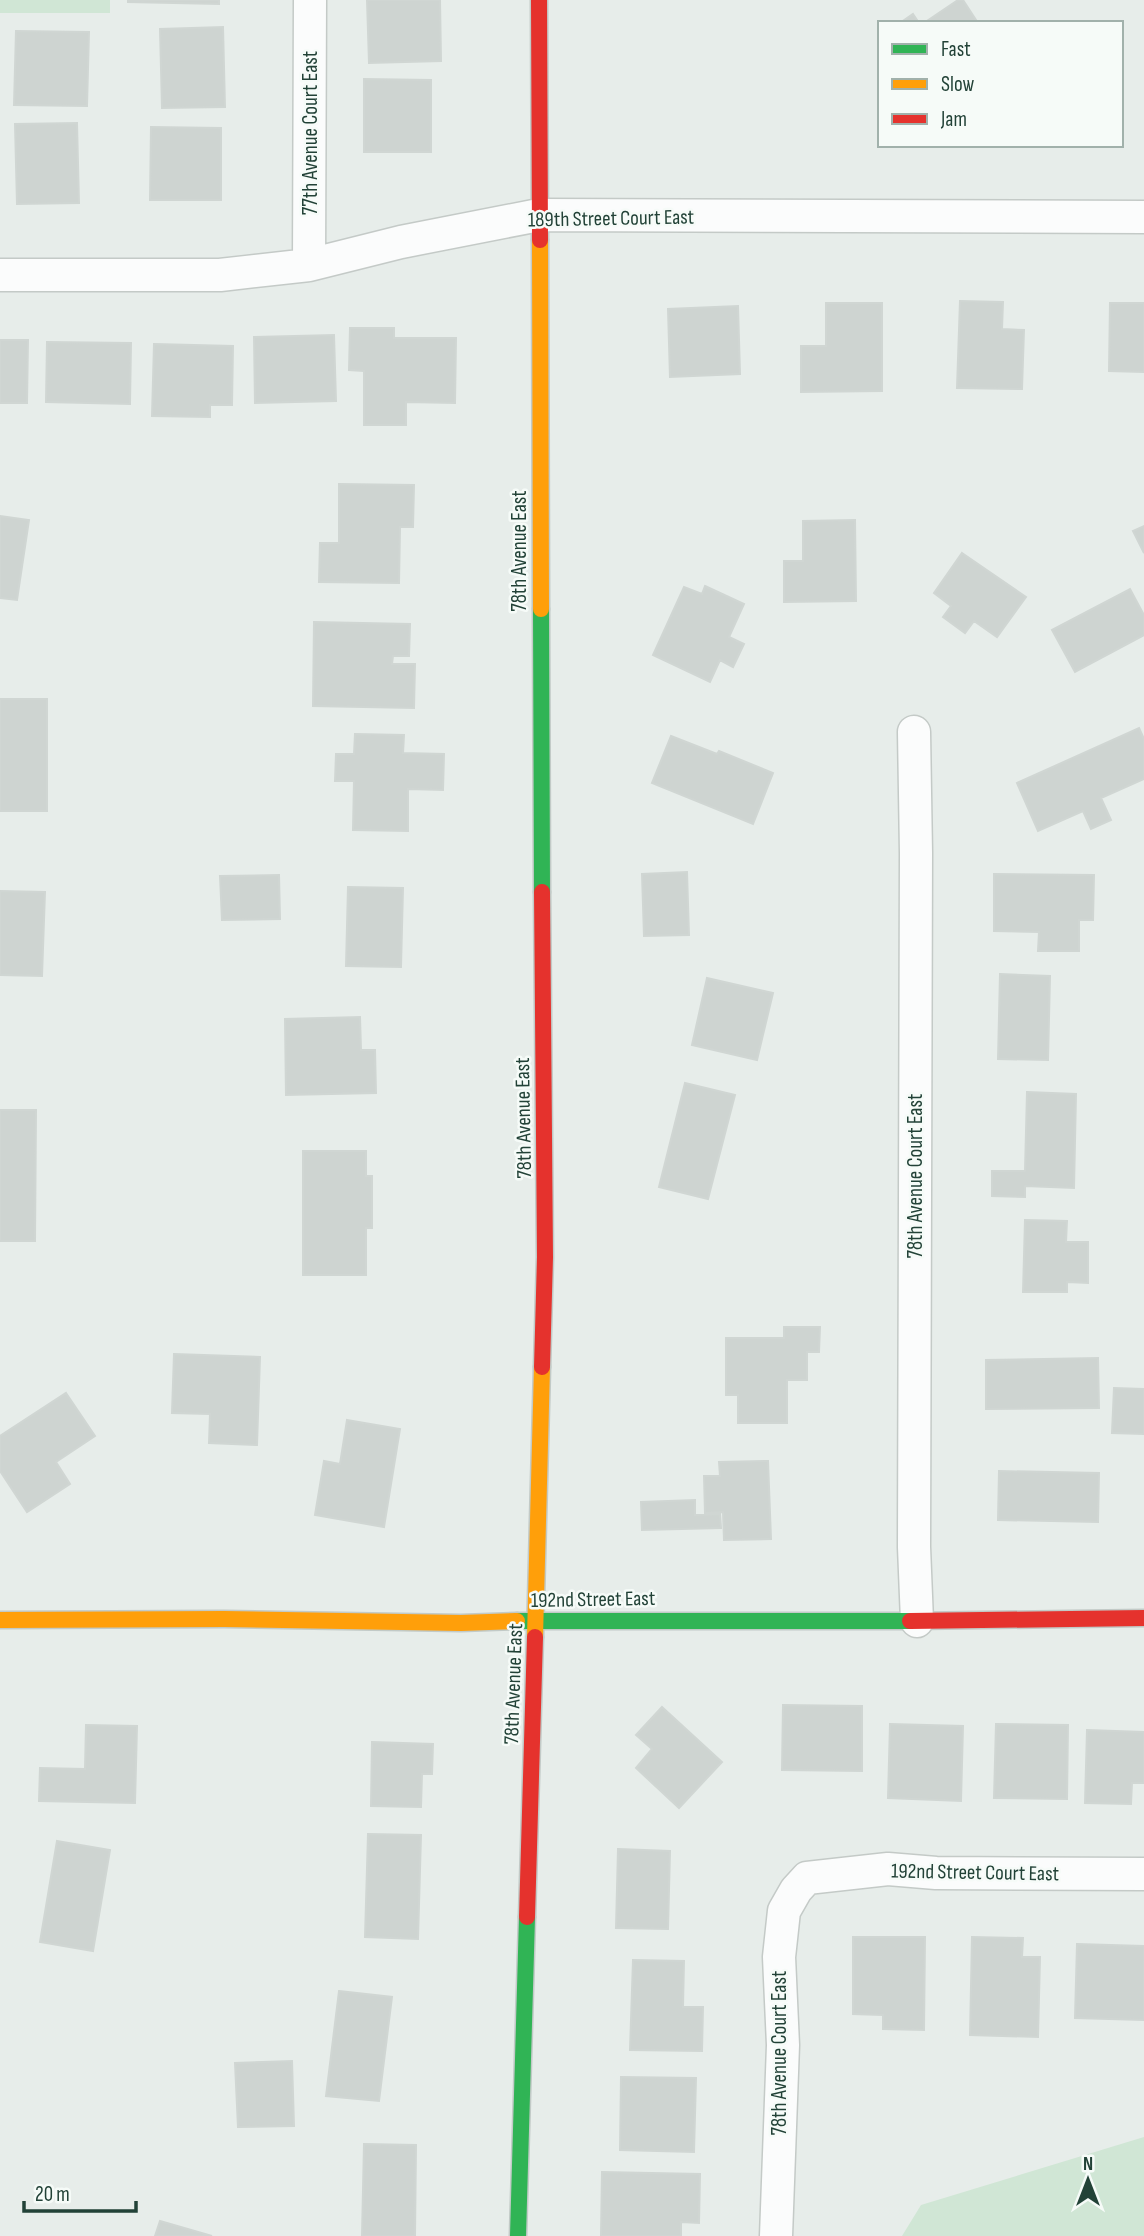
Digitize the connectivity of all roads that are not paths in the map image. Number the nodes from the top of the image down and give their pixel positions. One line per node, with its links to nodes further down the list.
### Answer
1 (310, 0): 5 (street, 77th Avenue Court East)
2 (539, 0): 3 (street, 78th Avenue East)
3 (539, 215): 4 (street, 189th Street Court East); 5 (street, 189th Street Court East); 10 (street, 78th Avenue East)
4 (1144, 217)
5 (309, 265): 6 (street, 189th Street Court East)
6 (0, 275)
7 (914, 732): 11 (street, 78th Avenue Court East)
8 (1144, 1618): 11 (street, 192nd Street East)
9 (0, 1620): 10 (street, 192nd Street East)
10 (536, 1620): 11 (street, 192nd Street East); 14 (street, 78th Avenue East)
11 (917, 1621)
12 (1144, 1874): 13 (street, 192nd Street Court East)
13 (807, 1878): 15 (street, 78th Avenue Court East)
14 (518, 2236)
15 (776, 2236)

